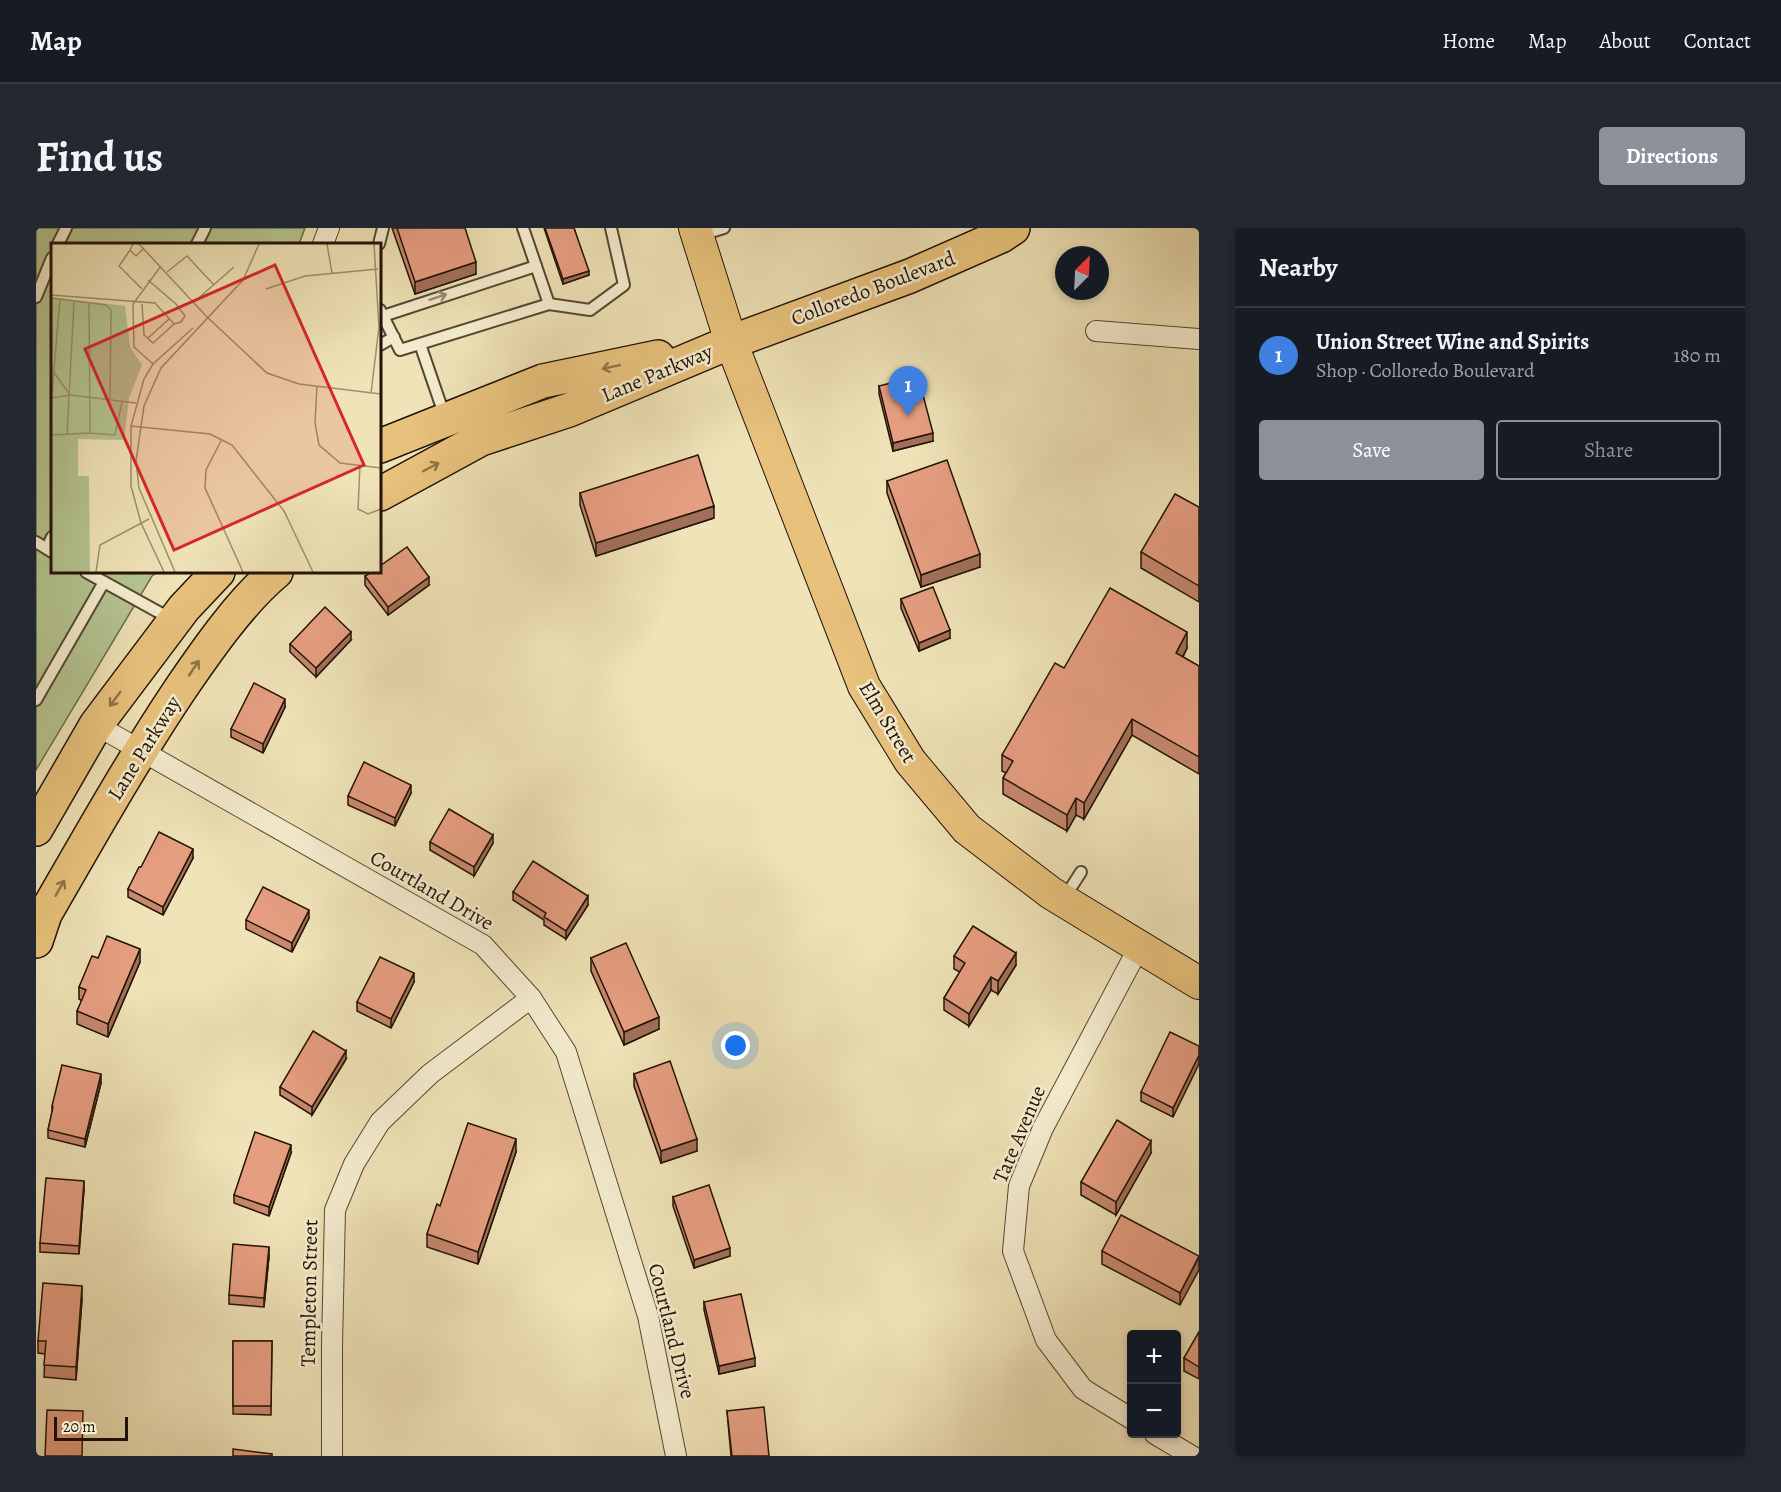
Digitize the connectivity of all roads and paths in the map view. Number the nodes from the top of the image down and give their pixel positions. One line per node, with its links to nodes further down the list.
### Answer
1 (66, 228): 9 (lane)
2 (205, 228): 10 (lane)
3 (329, 228): 11 (street)
4 (383, 228): 12 (lane)
5 (524, 228): 14 (lane)
6 (611, 228): 16 (lane)
7 (1013, 228): 21 (highway, Colloredo Boulevard)
8 (706, 231): 21 (main road, Elm Street)
9 (58, 243)
10 (198, 243)
11 (322, 243)
12 (379, 243)
13 (51, 260): 15 (lane)
14 (536, 266): 16 (lane); 17 (lane, one-way to 14)
15 (36, 297)
16 (549, 304): 23 (lane)
17 (381, 313): 19 (lane)
18 (1096, 331): 20 (street)
19 (394, 337): 22 (lane); 23 (lane)
20 (1199, 339)
21 (730, 342): 24 (highway, Lane Parkway, one-way to 24); 26 (highway, Lane Parkway, one-way to 21); 39 (main road, Elm Street)
22 (381, 344)
23 (420, 344): 24 (lane)
24 (446, 420): 25 (highway, Lane Parkway)
25 (381, 446)
26 (381, 493)
27 (36, 542): 28 (lane)
28 (50, 550)
29 (88, 573): 32 (lane)
30 (217, 573): 33 (highway)
31 (275, 573): 36 (highway, Lane Parkway, one-way to 31)
32 (104, 582): 33 (lane); 34 (lane)
33 (174, 621): 35 (highway, one-way to 35)
34 (36, 700)
35 (96, 725): 36 (street, Courtland Drive); 37 (highway)
36 (140, 750): 40 (highway, Lane Parkway, one-way to 36); 43 (street, Courtland Drive)
37 (36, 829)
38 (1081, 872): 39 (lane)
39 (1063, 900): 41 (main road, Elm Street)
40 (36, 941)
41 (1139, 948): 42 (main road, Elm Street); 44 (street, Tate Avenue)
42 (1197, 978)
43 (531, 998): 47 (street, Templeton Street); 48 (street, Courtland Drive)
44 (1127, 1416)
45 (1160, 1438): 46 (street)
46 (1181, 1453)
47 (332, 1456)
48 (676, 1456)

